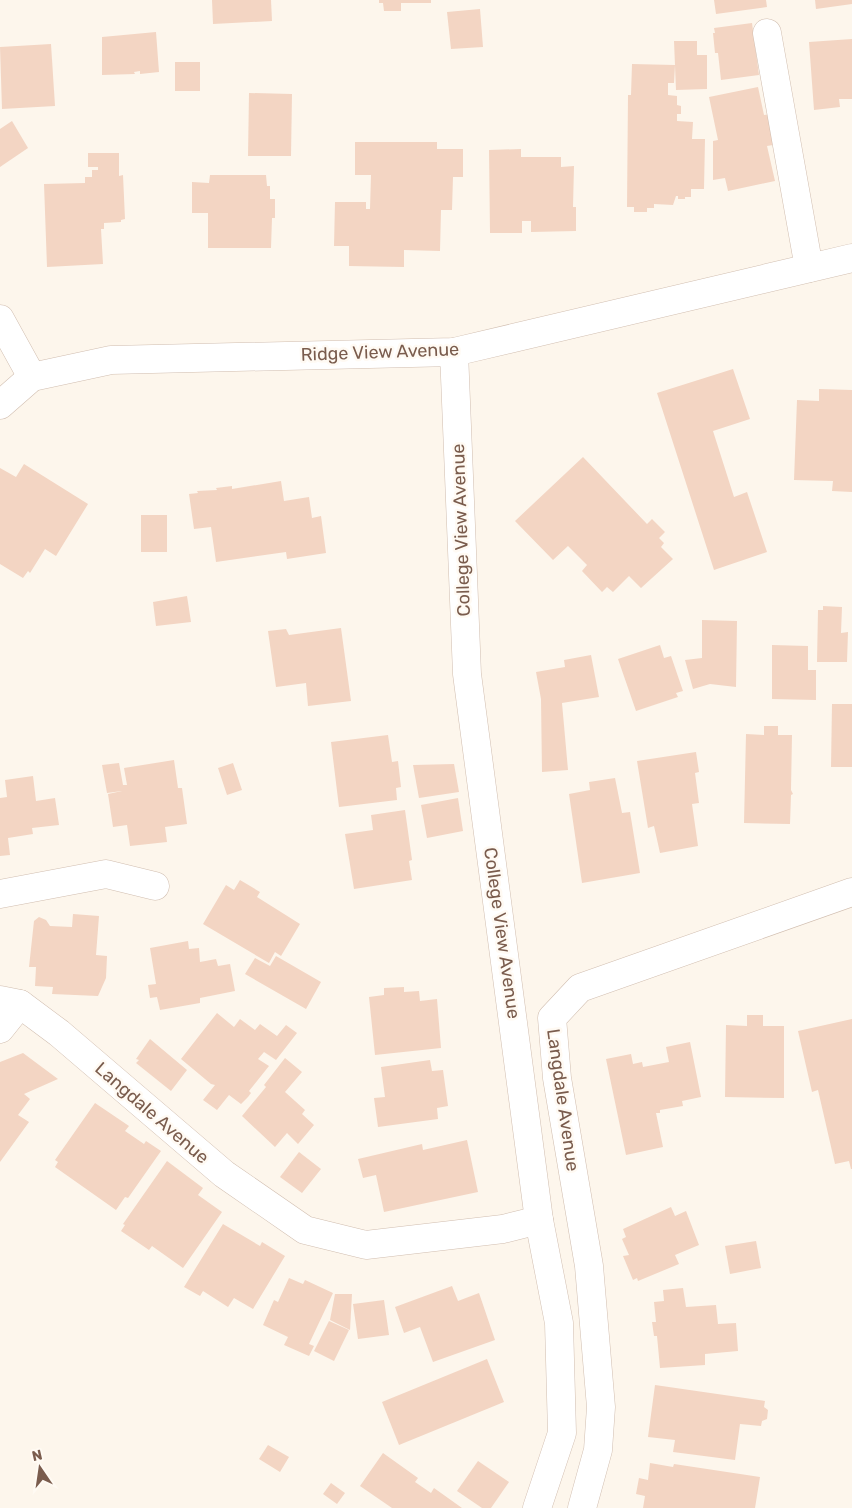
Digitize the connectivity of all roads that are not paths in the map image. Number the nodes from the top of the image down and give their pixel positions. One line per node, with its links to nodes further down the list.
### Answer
1 (767, 33): 3 (street)
2 (852, 258): 3 (street, Ridge View Avenue)
3 (809, 268): 5 (street, Ridge View Avenue)
4 (0, 319): 6 (street)
5 (454, 352): 6 (street, Ridge View Avenue); 13 (street, College View Avenue)
6 (32, 377): 7 (street, Ridge View Avenue)
7 (0, 404)
8 (156, 886): 10 (street)
9 (852, 892): 15 (street, Langdale Avenue)
10 (0, 894)
11 (10, 1002): 12 (street); 13 (street, Langdale Avenue)
12 (0, 1029)
13 (540, 1220): 14 (street, College View Avenue)
14 (537, 1508)
15 (582, 1508)

